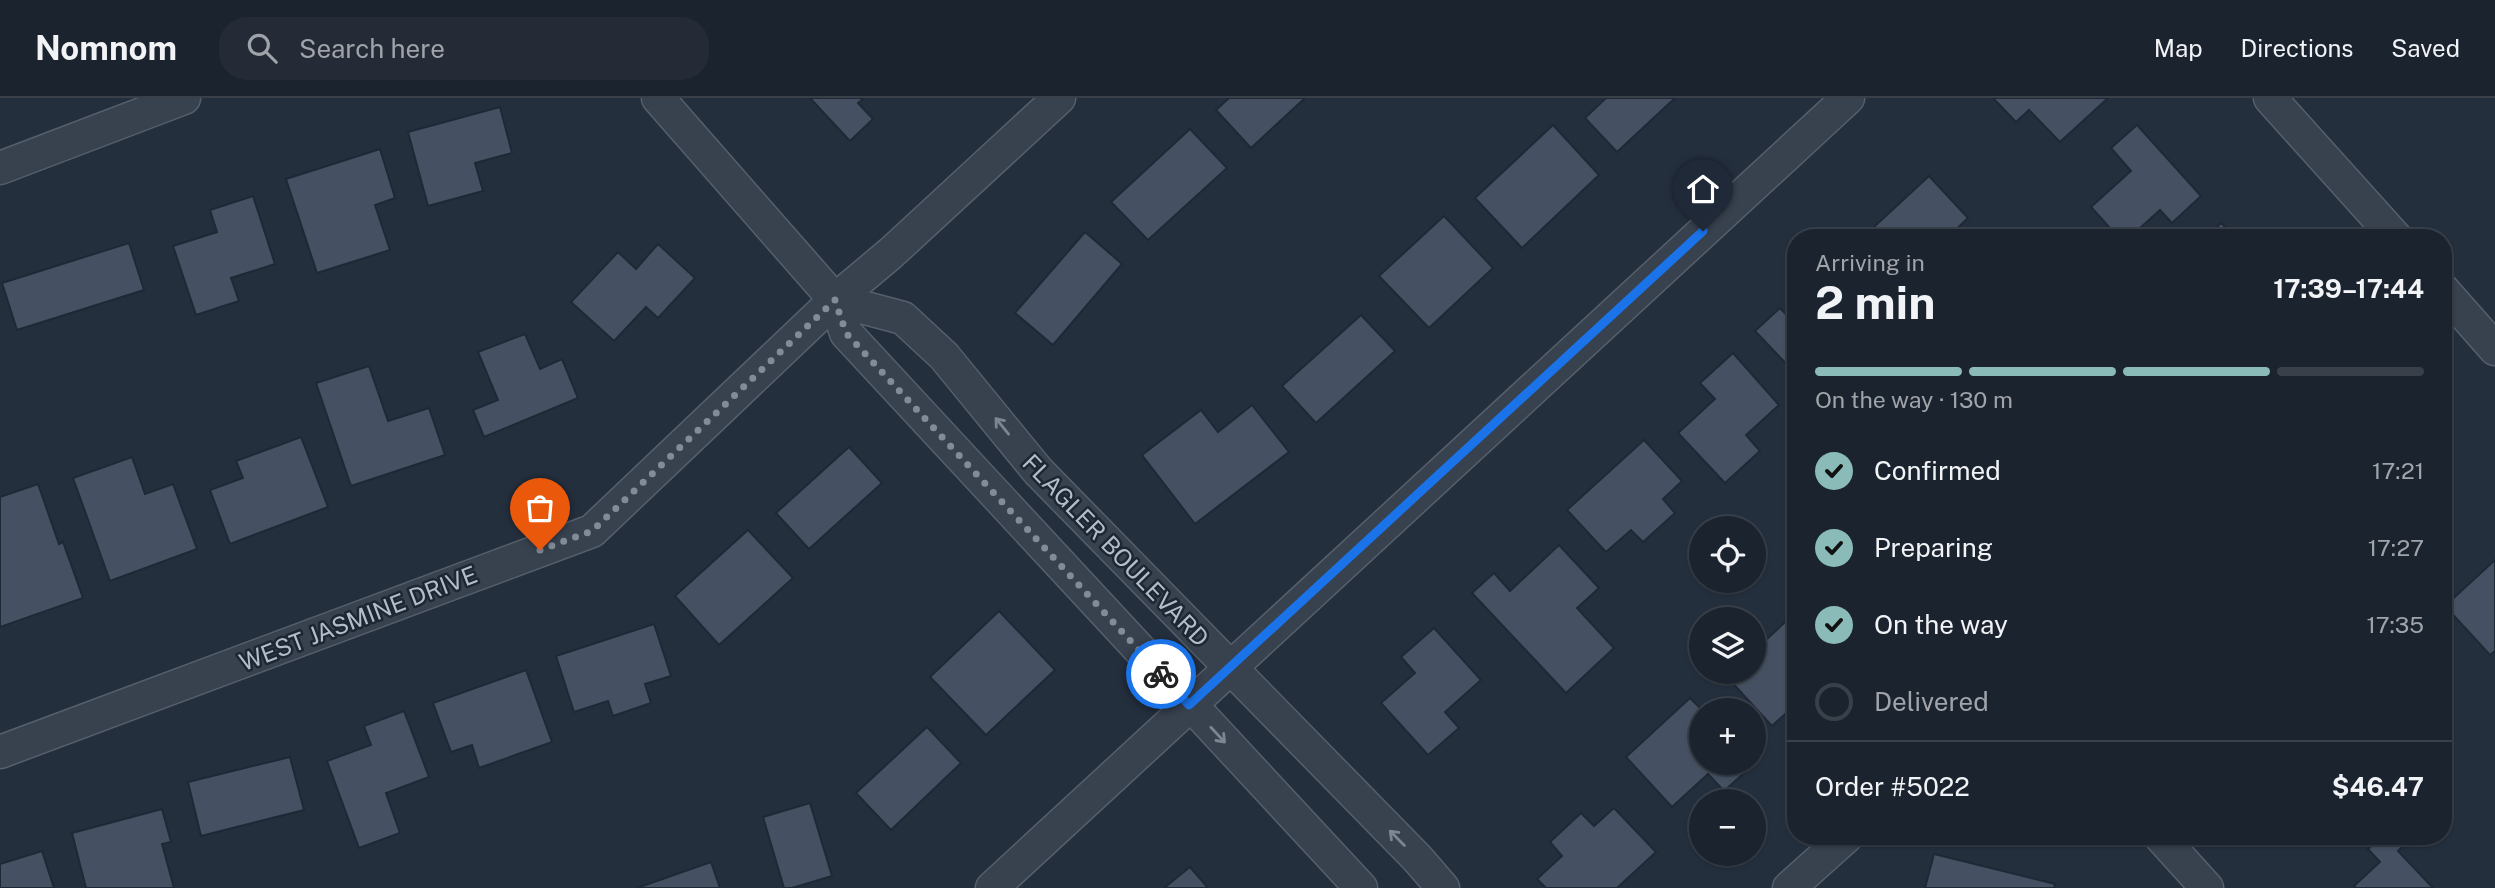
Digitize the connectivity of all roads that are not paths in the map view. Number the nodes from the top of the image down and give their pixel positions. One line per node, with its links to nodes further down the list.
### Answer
1 (184, 98): 6 (street)
2 (658, 98): 8 (street, FLAGLER BOULEVARD)
3 (1059, 98): 8 (street, WEST JASMINE DRIVE)
4 (1848, 98): 11 (street)
5 (2270, 98): 7 (street)
6 (0, 168)
7 (2388, 229)
8 (835, 300): 11 (street, FLAGLER BOULEVARD, one-way to 8); 12 (street, FLAGLER BOULEVARD); 13 (street, WEST JASMINE DRIVE)
9 (2452, 300): 10 (street)
10 (2495, 349)
11 (1229, 667): 12 (street); 18 (street, FLAGLER BOULEVARD, one-way to 11)
12 (1189, 705): 16 (street); 17 (street, FLAGLER BOULEVARD, one-way to 17)
13 (0, 752)
14 (1837, 845): 19 (street)
15 (2168, 845): 20 (street)
16 (992, 888)
17 (1362, 888)
18 (1443, 888)
19 (1789, 888)
20 (2207, 888)

